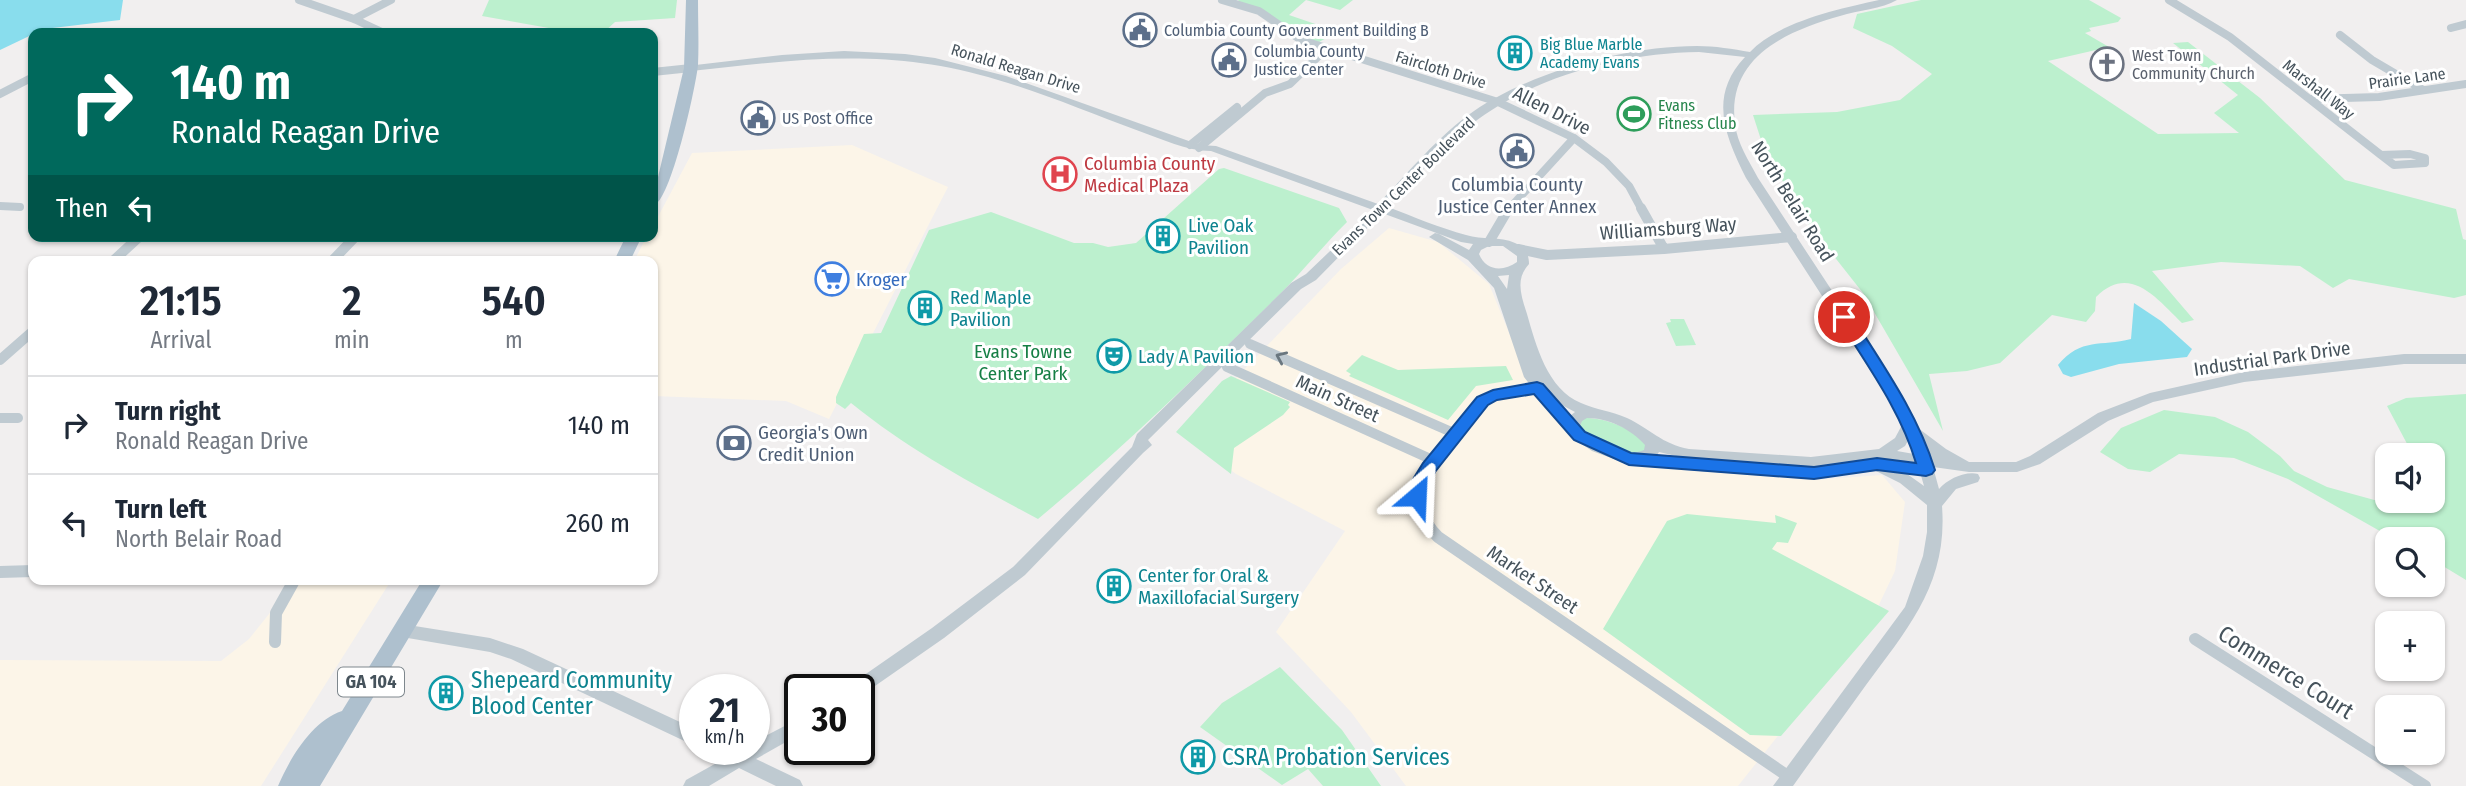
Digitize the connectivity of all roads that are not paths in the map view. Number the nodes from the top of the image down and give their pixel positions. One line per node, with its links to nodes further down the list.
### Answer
1 (299, 0): 7 (street)
2 (391, 0): 7 (street)
3 (692, 0): 14 (main road)
4 (1222, 0): 12 (street, Faircloth Drive)
5 (1892, 0): 13 (street, North Belair Road)
6 (2169, 0): 22 (street, Marshall Way)
7 (354, 19): 9 (street)
8 (2466, 24): 10 (street)
9 (373, 28)
10 (2451, 28)
11 (2340, 35): 20 (street)
12 (1327, 48): 23 (street, Faircloth Drive); 25 (street)
13 (1751, 55): 23 (street, Evans Town Center Boulevard); 32 (street, North Belair Road)
14 (691, 68): 15 (street); 25 (street, Ronald Reagan Drive); 27 (main road)
15 (658, 71)
16 (28, 80): 17 (street)
17 (23, 82): 18 (street); 21 (street)
18 (28, 83)
19 (2466, 84): 20 (street, Prairie Lane)
20 (2423, 90): 22 (street, Prairie Lane)
21 (0, 94)
22 (2310, 99): 26 (street, Marshall Way)
23 (1498, 102): 24 (street, Allen Drive); 30 (street, Evans Town Center Boulevard)
24 (1574, 138): 31 (street); 37 (street, Allen Drive)
25 (1195, 147): 30 (street, Ronald Reagan Drive)
26 (2381, 155)
27 (658, 192)
28 (0, 206): 29 (street)
29 (20, 207)
30 (1378, 211): 35 (street, Ronald Reagan Drive); 41 (street, Ronald Reagan Drive); 45 (street, Evans Town Center Boulevard)
31 (1501, 227): 35 (street); 36 (street)
32 (1792, 237): 37 (street, Williamsburg Way); 53 (street, North Belair Road)
33 (134, 242): 39 (street)
34 (350, 242): 40 (street)
35 (1488, 242): 36 (street, Ronald Reagan Drive); 41 (street)
36 (1514, 247): 38 (street, Williamsburg Way); 42 (street, Ronald Reagan Drive)
37 (1664, 249): 38 (street, Williamsburg Way)
38 (1547, 254): 42 (street, Williamsburg Way)
39 (118, 256)
40 (337, 256)
41 (1472, 257): 43 (street, Ronald Reagan Drive)
42 (1520, 267): 43 (street); 50 (street, Ronald Reagan Drive)
43 (1485, 270): 49 (street, Ronald Reagan Drive)
44 (28, 335): 47 (street)
45 (1246, 342): 48 (street, Evans Town Center Boulevard); 55 (street, Main Street, one-way to 45)
46 (2466, 359): 62 (street, Industrial Park Drive)
47 (0, 360)
48 (1223, 365): 59 (street, Main Street); 71 (street, Evans Town Center Boulevard)
49 (1537, 388): 54 (street, Ronald Reagan Drive); 55 (street, Market Street)
50 (1590, 412): 54 (street); 56 (street, Ronald Reagan Drive)
51 (0, 418): 52 (street)
52 (18, 418)
53 (1911, 427): 58 (street); 61 (street, North Belair Road); 62 (street)
54 (1575, 432): 57 (street, Ronald Reagan Drive)
55 (1456, 434): 59 (street, Market Street)
56 (1650, 439): 57 (street); 60 (street, Ronald Reagan Drive)
57 (1643, 459): 60 (street, Ronald Reagan Drive)
58 (1880, 459): 60 (street, Ronald Reagan Drive); 61 (street, Ronald Reagan Drive); 63 (street)
59 (1435, 461): 76 (street, Market Street)
60 (1784, 466)
61 (1925, 466): 62 (street, Industrial Park Drive); 63 (street, North Belair Road)
62 (1971, 473): 63 (street)
63 (1935, 504): 76 (street, North Belair Road)
64 (28, 571): 65 (street)
65 (0, 572)
66 (292, 585): 70 (street)
67 (430, 585): 68 (main road, GA 104)
68 (402, 631): 72 (main road, GA 104); 73 (street)
69 (2194, 639): 81 (street, Commerce Court)
70 (275, 642)
71 (875, 677)
72 (355, 708): 77 (main road); 78 (main road, GA 104)
73 (679, 730)
74 (732, 765): 79 (street)
75 (749, 765): 80 (street)
76 (1786, 781)
77 (289, 786)
78 (309, 786)
79 (692, 786)
80 (794, 786)
81 (2426, 786)

